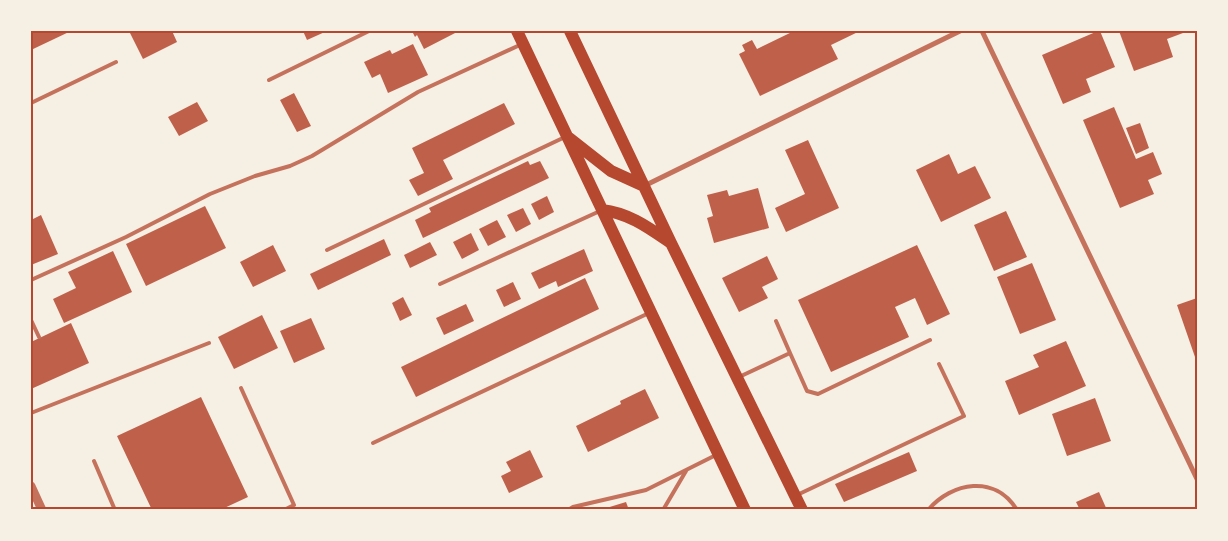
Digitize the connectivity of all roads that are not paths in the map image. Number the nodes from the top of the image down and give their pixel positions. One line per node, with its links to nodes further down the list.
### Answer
1 (369, 31): 8 (lane)
2 (517, 31): 6 (main road)
3 (570, 31): 11 (main road)
4 (960, 31): 11 (street)
5 (982, 31): 32 (street)
6 (523, 44): 10 (main road); 15 (lane)
7 (116, 62): 9 (lane)
8 (269, 80)
9 (31, 103)
10 (567, 136): 11 (main road); 12 (main road); 14 (lane)
11 (644, 186): 13 (main road)
12 (602, 210): 13 (main road); 16 (lane); 17 (main road)
13 (671, 243): 25 (main road)
14 (327, 250)
15 (31, 280)
16 (440, 284)
17 (650, 312): 28 (lane); 29 (main road)
18 (31, 320): 20 (lane)
19 (776, 321): 23 (lane)
20 (39, 337)
21 (930, 340): 23 (lane)
22 (209, 343): 27 (lane)
23 (790, 353): 25 (lane)
24 (939, 364): 34 (lane)
25 (737, 378): 34 (main road)
26 (240, 388): 37 (lane)
27 (31, 413)
28 (373, 443)
29 (718, 454): 31 (lane); 40 (main road)
30 (94, 461): 36 (lane)
31 (687, 470): 38 (lane); 39 (lane)
32 (1197, 479)
33 (31, 486): 35 (street)
34 (795, 496): 41 (main road)
35 (42, 510)
36 (115, 510)
37 (284, 510)
38 (568, 510)
39 (662, 510)
40 (745, 510)
41 (802, 510)
42 (928, 510): 43 (lane)
43 (1017, 510)

